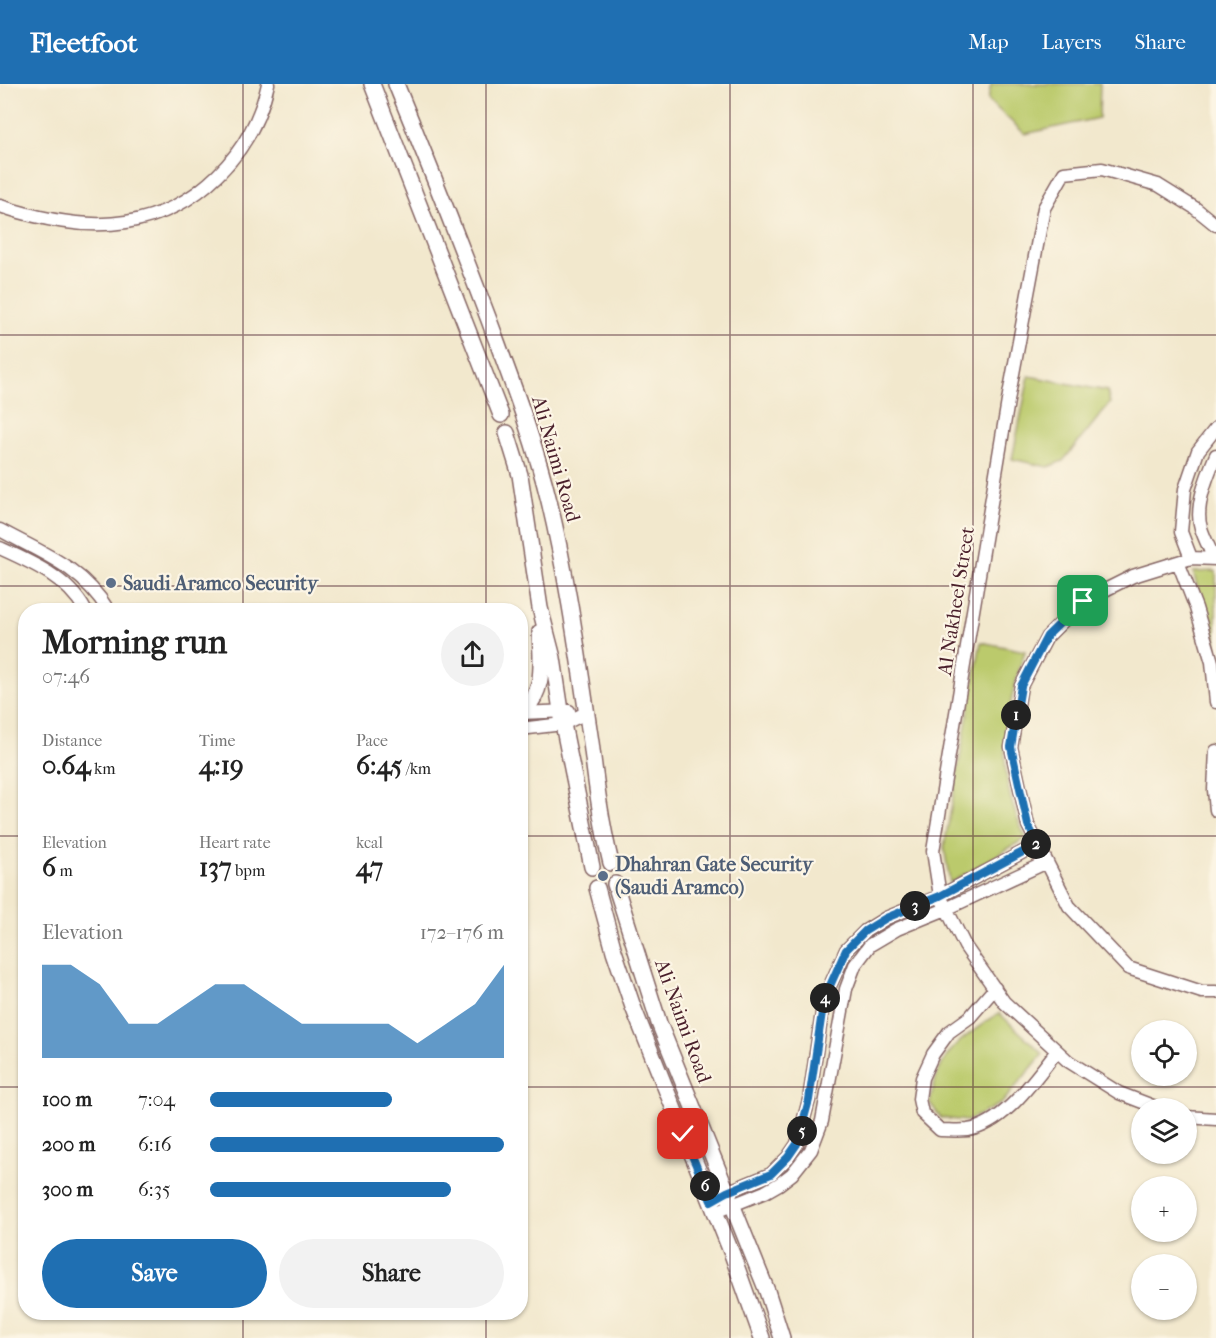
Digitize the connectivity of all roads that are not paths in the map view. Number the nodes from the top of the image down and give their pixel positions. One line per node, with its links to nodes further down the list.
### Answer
1 (268, 84): 4 (street)
2 (372, 84): 6 (main road, Ali Naimi Road)
3 (396, 84): 20 (main road, Ali Naimi Road)
4 (0, 206)
5 (1216, 225): 30 (street, Al Nakheel Street)
6 (501, 415)
7 (1216, 428): 12 (street)
8 (507, 433): 17 (main road, Ali Naimi Road)
9 (1216, 455): 13 (street)
10 (0, 530): 16 (street)
11 (0, 548): 15 (street)
12 (1191, 558): 13 (street); 14 (street)
13 (1215, 559)
14 (1178, 562): 18 (street); 26 (street)
15 (81, 603)
16 (103, 603)
17 (540, 608): 19 (main road); 22 (main road, Ali Naimi Road)
18 (1216, 702)
19 (528, 706)
20 (585, 712): 22 (street); 22 (main road, Ali Naimi Road)
21 (528, 714): 22 (street)
22 (562, 717): 23 (street)
23 (528, 727)
24 (1216, 751): 25 (street)
25 (1216, 810)
26 (1038, 844): 27 (street); 30 (street)
27 (1047, 862): 32 (street); 35 (street)
28 (615, 884): 31 (main road, Ali Naimi Road)
29 (597, 888): 33 (main road, Ali Naimi Road)
30 (940, 896): 32 (street, Al Nakheel Street); 40 (street)
31 (622, 908): 33 (main road); 40 (main road, Ali Naimi Road)
32 (946, 909): 34 (street, Al Nakheel Street); 40 (street)
33 (604, 914): 41 (main road, Ali Naimi Road)
34 (995, 988): 36 (street, Al Nakheel Street); 36 (street)
35 (1216, 992)
36 (1057, 1051): 37 (street, Al Nakheel Street)
37 (1132, 1098)
38 (1197, 1118): 39 (street)
39 (1216, 1119)
40 (730, 1198): 41 (street); 43 (main road, Ali Naimi Road)
41 (713, 1207): 42 (main road, Ali Naimi Road)
42 (762, 1338)
43 (782, 1338)

